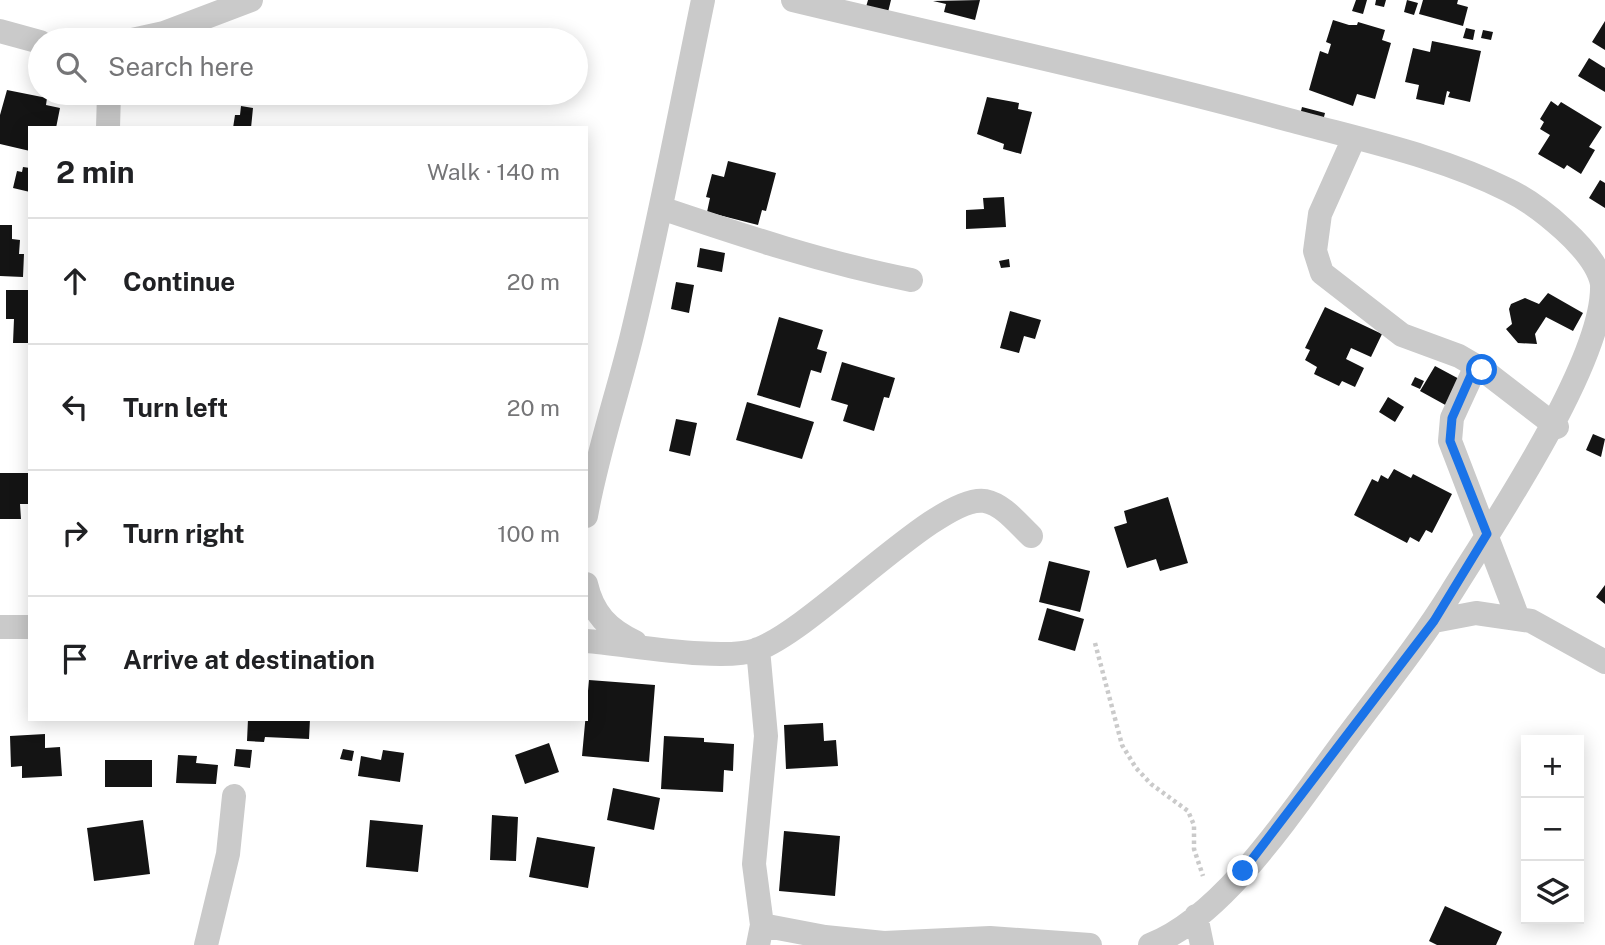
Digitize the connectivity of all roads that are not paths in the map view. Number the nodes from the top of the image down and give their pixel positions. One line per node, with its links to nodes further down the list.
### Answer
1 (251, 0): 4 (street)
2 (703, 0): 10 (street)
3 (793, 0): 9 (street)
4 (177, 28)
5 (0, 31): 6 (street)
6 (28, 39)
7 (109, 105): 8 (street)
8 (108, 126)
9 (1354, 138): 12 (street); 13 (street)
10 (661, 208): 11 (street); 14 (street)
11 (911, 279)
12 (1475, 366): 13 (street); 15 (street)
13 (1557, 427): 15 (street)
14 (588, 505)
15 (1487, 534): 18 (street); 19 (street)
16 (1031, 536): 24 (street)
17 (588, 590): 23 (street)
18 (1518, 618): 19 (street); 25 (street)
19 (1434, 621): 27 (street)
20 (0, 627): 21 (street)
21 (28, 627)
22 (588, 641): 23 (street)
23 (642, 645): 24 (street)
24 (758, 649): 28 (street)
25 (1605, 662)
26 (234, 796): 29 (street)
27 (1205, 909): 31 (street); 32 (street)
28 (760, 935): 30 (street)
29 (206, 945)
30 (1090, 945)
31 (1150, 945)
32 (1202, 945)

